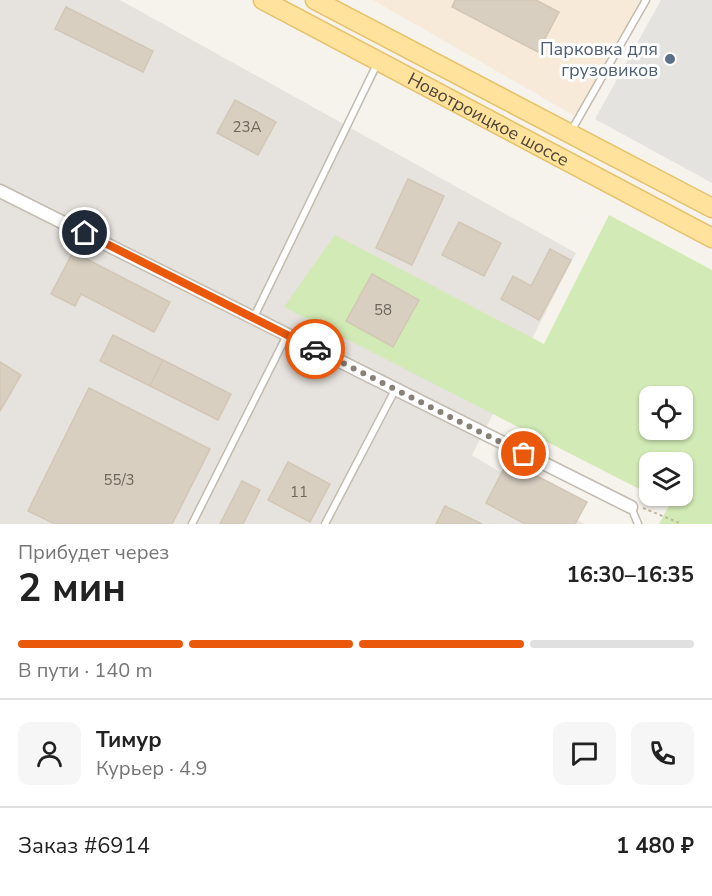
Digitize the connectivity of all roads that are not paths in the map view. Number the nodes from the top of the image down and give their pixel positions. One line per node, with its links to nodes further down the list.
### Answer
1 (263, 0): 4 (main road, Новотроицкое шоссе)
2 (315, 0): 5 (main road, Новотроицкое шоссе)
3 (646, 0): 5 (lane)
4 (378, 61): 8 (main road, Новотроицкое шоссе); 9 (lane)
5 (570, 134): 7 (main road, Новотроицкое шоссе)
6 (0, 191): 9 (street)
7 (712, 208)
8 (712, 238)
9 (254, 317): 10 (street)
10 (287, 334): 11 (street); 13 (lane)
11 (395, 390): 12 (street); 14 (lane)
12 (631, 507): 15 (lane)
13 (192, 524)
14 (325, 524)
15 (638, 524)

